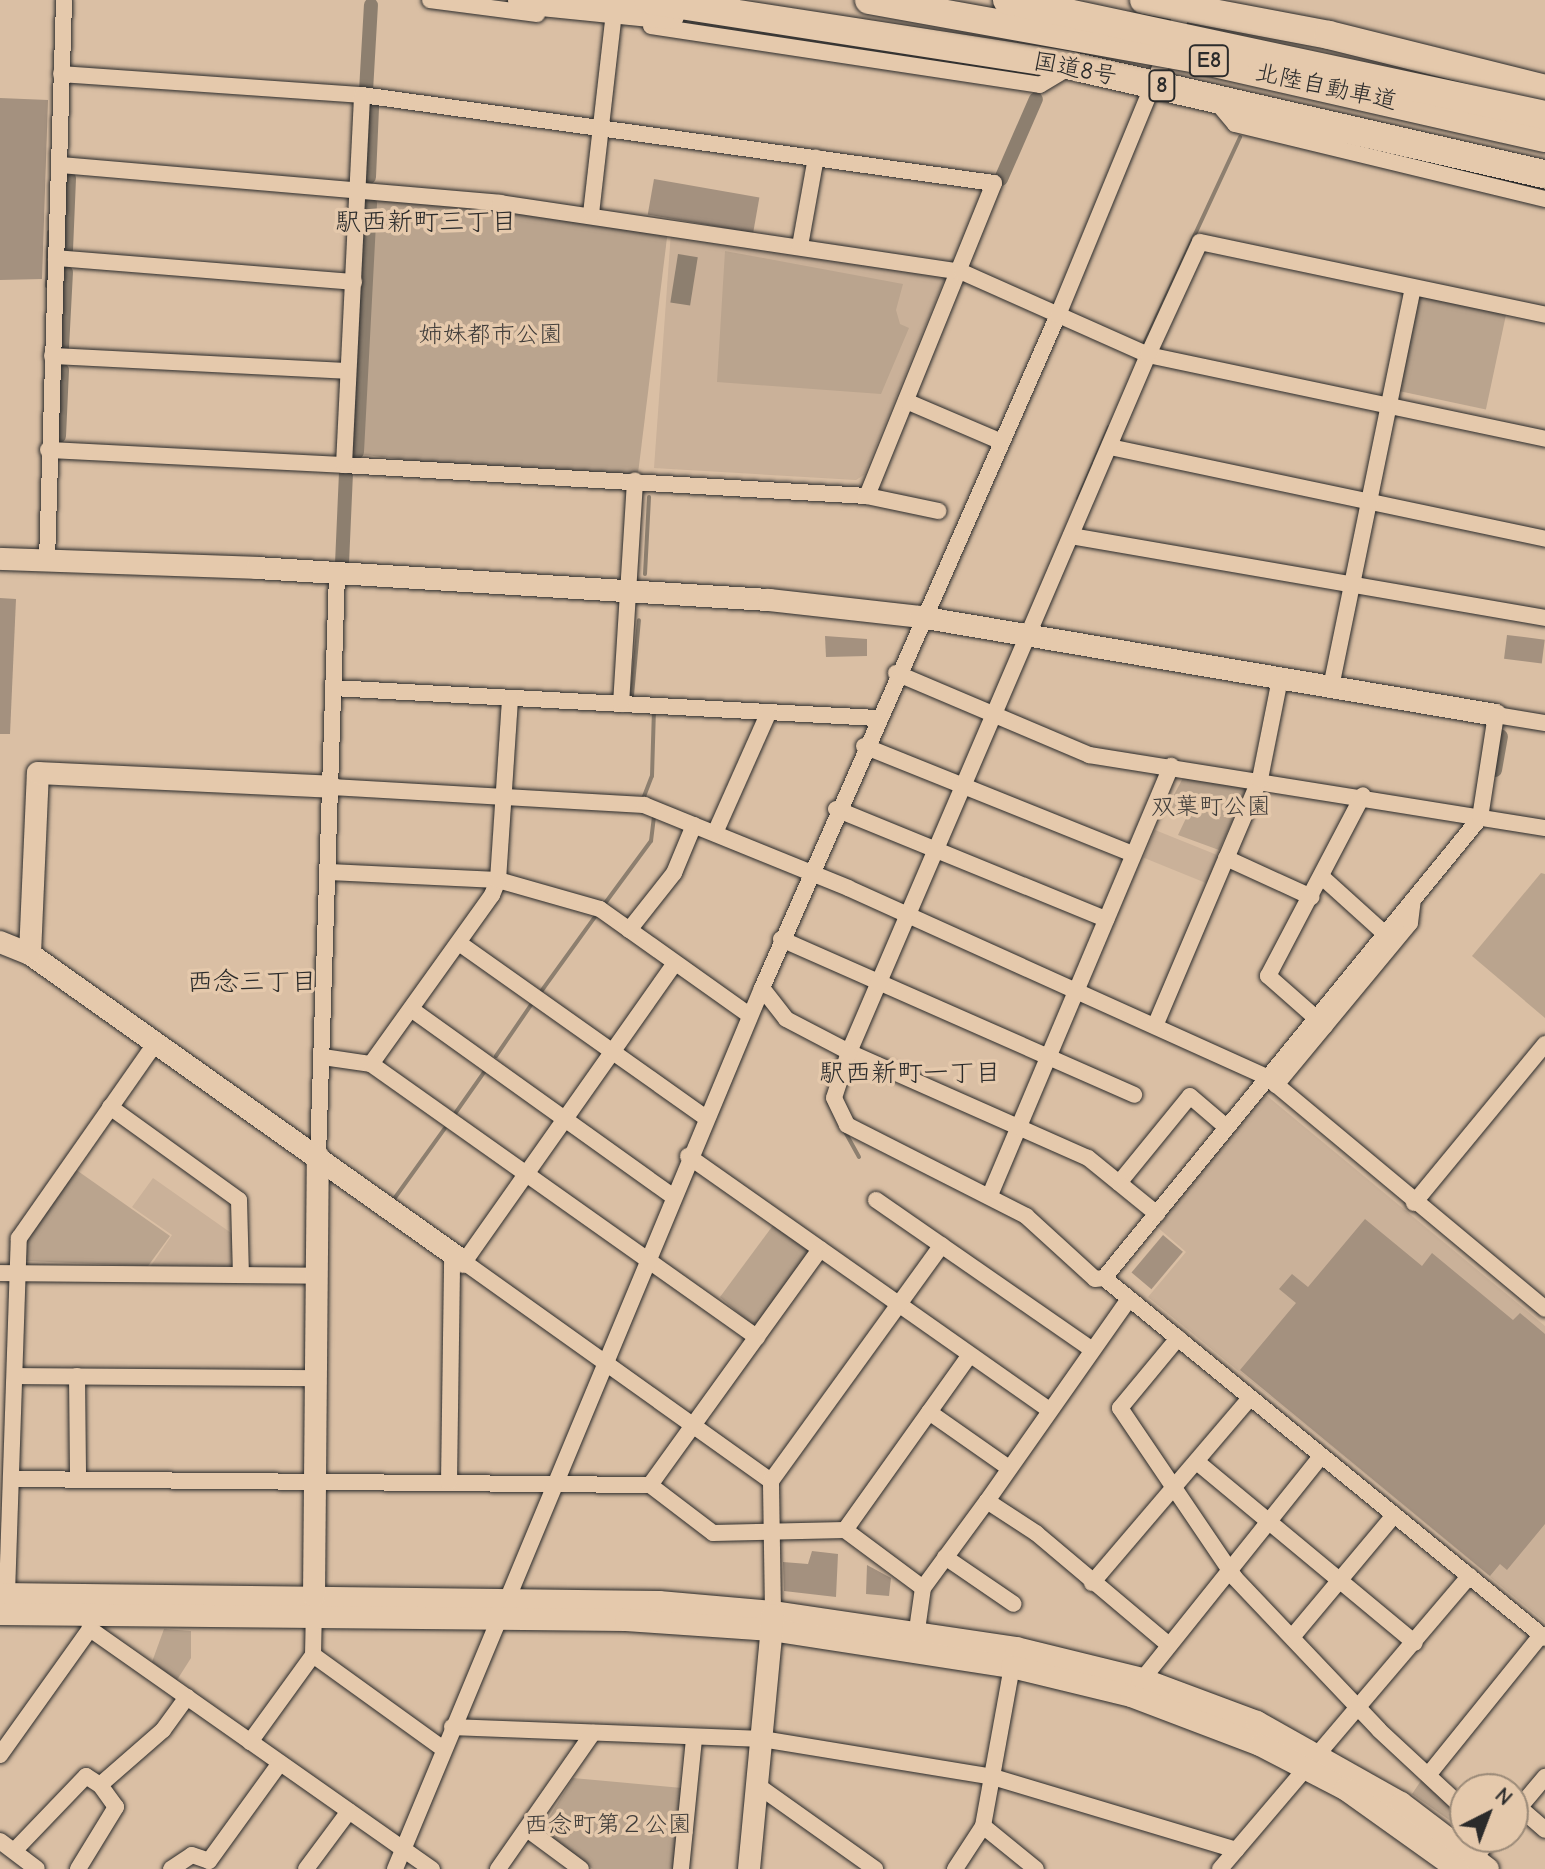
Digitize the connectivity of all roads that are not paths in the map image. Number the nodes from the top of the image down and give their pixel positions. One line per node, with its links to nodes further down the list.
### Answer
1 (64, 0): 16 (street)
2 (430, 0): 11 (street)
3 (522, 0): 10 (highway, 8)
4 (648, 0): 9 (highway, 国道8号 / 8)
5 (869, 0): 23 (highway, 北陸自動車道 / E8, bridge)
6 (1007, 0): 21 (highway, 北陸自動車道 / E8, bridge)
7 (1144, 0): 8 (highway)
8 (1186, 4): 17 (street); 18 (highway)
9 (774, 19): 10 (highway, 8); 13 (highway, 国道8号 / 8)
10 (726, 20): 12 (street)
11 (613, 22): 12 (street); 22 (street)
12 (700, 32): 14 (street)
13 (940, 46): 14 (street); 15 (highway, 国道8号 / 8)
14 (874, 58): 15 (street)
15 (1072, 66): 17 (highway, 国道8号 / 8)
16 (61, 74): 19 (street); 27 (street)
17 (1156, 85): 20 (highway, 国道8号 / 8); 39 (street)
18 (1545, 89)
19 (362, 95): 22 (street); 30 (street)
20 (1210, 95): 24 (highway, 国道8号 / 8); 25 (street)
21 (1545, 115)
22 (602, 124): 26 (street); 33 (street)
23 (1545, 138)
24 (1445, 150): 25 (street); 28 (highway, 国道8号 / 8)
25 (1368, 155): 31 (street)
26 (816, 157): 34 (street); 36 (street)
27 (60, 165): 30 (street); 35 (street)
28 (1545, 174)
29 (1545, 186): 31 (street)
30 (359, 189): 33 (street); 37 (street)
31 (1521, 192): 32 (street)
32 (1545, 199)
33 (591, 214): 34 (street)
34 (800, 246): 36 (street)
35 (56, 258): 37 (street); 42 (street)
36 (962, 272): 39 (street); 44 (street)
37 (354, 282): 43 (street)
38 (1413, 288): 40 (street); 41 (street); 45 (street)
39 (1058, 315): 41 (street); 47 (street)
40 (1545, 315)
41 (1148, 355): 45 (street); 48 (street)
42 (52, 356): 43 (street); 49 (street)
43 (348, 371): 50 (street)
44 (906, 401): 47 (street); 52 (street)
45 (1391, 407): 46 (street); 53 (street)
46 (1545, 439)
47 (1000, 441): 62 (street)
48 (1110, 447): 53 (street); 55 (street)
49 (48, 450): 50 (street); 58 (street)
50 (344, 465): 51 (street)
51 (635, 480): 52 (street); 61 (street)
52 (867, 496): 54 (street)
53 (1374, 502): 56 (street); 60 (street)
54 (938, 511)
55 (1071, 536): 60 (street); 64 (street)
56 (1545, 539)
57 (0, 559): 58 (street)
58 (47, 561): 59 (street)
59 (337, 574): 61 (street); 68 (street)
60 (1353, 583): 63 (street); 67 (street)
61 (628, 589): 62 (street); 70 (street)
62 (920, 617): 64 (street); 65 (street)
63 (1545, 618)
64 (1029, 636): 66 (street); 72 (street)
65 (896, 673): 72 (street); 74 (street)
66 (1280, 679): 67 (street); 78 (street)
67 (1331, 687): 73 (street)
68 (333, 688): 69 (street); 80 (street)
69 (510, 699): 70 (street); 82 (street)
70 (621, 704): 71 (street)
71 (768, 714): 74 (street); 87 (street)
72 (991, 715): 77 (street); 79 (street)
73 (1496, 715): 75 (street); 84 (street)
74 (876, 718): 76 (street)
75 (1545, 723)
76 (864, 746): 79 (street); 83 (street)
77 (1171, 766): 78 (street); 89 (street)
78 (1260, 779): 81 (street); 90 (street)
79 (960, 786): 88 (street); 89 (street)
80 (331, 787): 82 (street); 91 (street); 104 (street)
81 (1363, 795): 84 (street); 93 (street)
82 (504, 797): 85 (street); 94 (street)
83 (836, 809): 88 (street); 92 (street)
84 (1480, 818): 86 (street); 96 (street)
85 (694, 825): 87 (street); 99 (street)
86 (1545, 828)
87 (715, 833): 92 (street)
88 (932, 850): 97 (street); 98 (street)
89 (1133, 854): 98 (street)
90 (1226, 858): 95 (street); 113 (street)
91 (329, 872): 94 (street); 118 (street)
92 (809, 872): 97 (street); 101 (street)
93 (1322, 877): 95 (street); 100 (street)
94 (498, 880): 99 (street); 103 (street)
95 (1311, 897): 112 (street)
96 (1413, 899): 100 (street); 107 (street)
97 (904, 914): 106 (street); 109 (street)
98 (1106, 919): 109 (street)
99 (629, 930): 105 (street)
100 (1384, 933): 107 (street)
101 (781, 939): 106 (street); 108 (street)
102 (0, 942): 104 (street)
103 (459, 943): 110 (street); 116 (street)
104 (30, 954): 114 (street)
105 (675, 963): 111 (street); 116 (street)
106 (875, 982): 115 (street); 119 (street)
107 (1349, 985): 112 (street)
108 (762, 988): 111 (street); 115 (street)
109 (1076, 990): 113 (street); 119 (street)
110 (411, 1009): 120 (street); 125 (street)
111 (749, 1015): 124 (street)
112 (1320, 1022): 121 (street)
113 (1155, 1026): 121 (street)
114 (156, 1042): 123 (street); 128 (street)
115 (845, 1050): 127 (street); 132 (street)
116 (612, 1052): 124 (street); 125 (street)
117 (1541, 1055): 135 (street)
118 (323, 1057): 120 (street); 128 (street)
119 (1048, 1057): 122 (street); 127 (street)
120 (371, 1064): 130 (street)
121 (1272, 1081): 126 (street); 135 (street)
122 (1134, 1095)
123 (110, 1107): 142 (street); 143 (street)
124 (705, 1117): 129 (street)
125 (565, 1119): 130 (street); 133 (street)
126 (1225, 1126): 131 (street); 136 (street)
127 (1018, 1128): 131 (street); 132 (street)
128 (318, 1156): 139 (street); 144 (street)
129 (688, 1156): 133 (street); 138 (street)
130 (526, 1174): 139 (street); 140 (street)
131 (1119, 1183): 136 (street)
132 (990, 1195): 145 (street)
133 (672, 1196): 140 (street)
134 (876, 1200): 137 (street)
135 (1414, 1203): 148 (street)
136 (1157, 1214): 145 (street)
137 (942, 1245): 147 (street); 151 (street)
138 (820, 1249): 147 (street); 149 (street)
139 (458, 1258): 153 (street); 169 (street)
140 (646, 1259): 149 (street); 153 (street)
141 (0, 1273): 142 (street)
142 (19, 1273): 143 (street); 154 (street)
143 (241, 1275): 144 (street)
144 (316, 1276): 156 (street)
145 (1104, 1278): 146 (street)
146 (1129, 1299): 150 (street); 151 (street)
147 (897, 1304): 152 (street); 168 (street)
148 (1545, 1309)
149 (757, 1337): 160 (street)
150 (1178, 1338): 157 (street); 171 (street)
151 (1091, 1349): 158 (street)
152 (970, 1355): 158 (street); 159 (street)
153 (603, 1360): 160 (street); 166 (street)
154 (15, 1376): 155 (street); 164 (street)
155 (77, 1376): 156 (street); 165 (street)
156 (315, 1378): 167 (street)
157 (1250, 1398): 161 (street); 162 (street)
158 (1049, 1410): 163 (street)
159 (929, 1412): 163 (street); 175 (street)
160 (694, 1423): 168 (street); 170 (street)
161 (1321, 1456): 173 (street); 174 (street)
162 (1197, 1462): 171 (street); 174 (street)
163 (1009, 1468): 172 (street)
164 (12, 1479): 165 (street); 183 (street)
165 (78, 1479): 167 (street)
166 (553, 1479): 169 (street); 170 (street); 186 (street)
167 (315, 1481): 169 (street); 185 (street)
168 (771, 1481): 176 (street)
169 (449, 1482)
170 (650, 1485): 176 (street)
171 (1171, 1490): 178 (street); 181 (street)
172 (987, 1501): 177 (street); 181 (street)
173 (1394, 1515): 179 (street); 180 (street)
174 (1267, 1521): 178 (street); 180 (street)
175 (845, 1530): 176 (street); 182 (street)
176 (772, 1532): 188 (street)
177 (945, 1557): 182 (street); 184 (street)
178 (1229, 1569): 190 (street); 193 (street)
179 (1469, 1576): 191 (street); 192 (street)
180 (1339, 1581): 190 (street); 192 (street)
181 (1092, 1583): 193 (street)
182 (923, 1588): 189 (street)
183 (2, 1601): 187 (street)
184 (1014, 1604)
185 (314, 1606): 186 (street); 187 (street); 194 (street)
186 (500, 1607): 188 (street); 199 (street)
187 (90, 1613): 197 (street); 205 (street)
188 (773, 1621): 189 (street); 195 (street); 202 (street)
189 (917, 1630): 196 (street)
190 (1293, 1636): 198 (street)
191 (1543, 1636): 208 (street)
192 (1415, 1643): 198 (street)
193 (1168, 1644): 196 (street)
194 (313, 1655): 203 (street); 204 (street)
195 (1012, 1667): 196 (street); 209 (street)
196 (1136, 1687): 206 (street)
197 (187, 1697): 203 (street); 211 (street)
198 (1359, 1707): 206 (street); 208 (street)
199 (452, 1727): 200 (street); 204 (street)
200 (593, 1733): 201 (street); 217 (street)
201 (694, 1739): 202 (street); 230 (street)
202 (762, 1739): 209 (street); 212 (street)
203 (250, 1742): 207 (street)
204 (442, 1748): 219 (street)
205 (0, 1755)
206 (1310, 1759): 220 (street); 221 (street)
207 (280, 1763): 215 (street); 224 (street)
208 (1429, 1774): 213 (street)
209 (993, 1777): 216 (street); 220 (street)
210 (1545, 1777): 214 (street)
211 (100, 1785): 218 (street); 223 (street)
212 (757, 1785): 231 (street); 232 (street)
213 (1449, 1794)
214 (1529, 1796)
215 (349, 1811): 219 (street); 225 (street)
216 (983, 1826): 233 (street); 234 (street)
217 (527, 1829): 228 (street); 229 (street)
218 (7, 1846): 222 (street)
219 (403, 1849): 226 (street); 227 (street)
220 (1236, 1850): 235 (street)
221 (1471, 1866)
222 (33, 1868)
223 (78, 1869)
224 (171, 1869)
225 (306, 1869)
226 (395, 1869)
227 (432, 1869)
228 (498, 1869)
229 (581, 1869)
230 (681, 1869)
231 (749, 1869)
232 (875, 1869)
233 (955, 1869)
234 (1036, 1869)
235 (1220, 1869)

